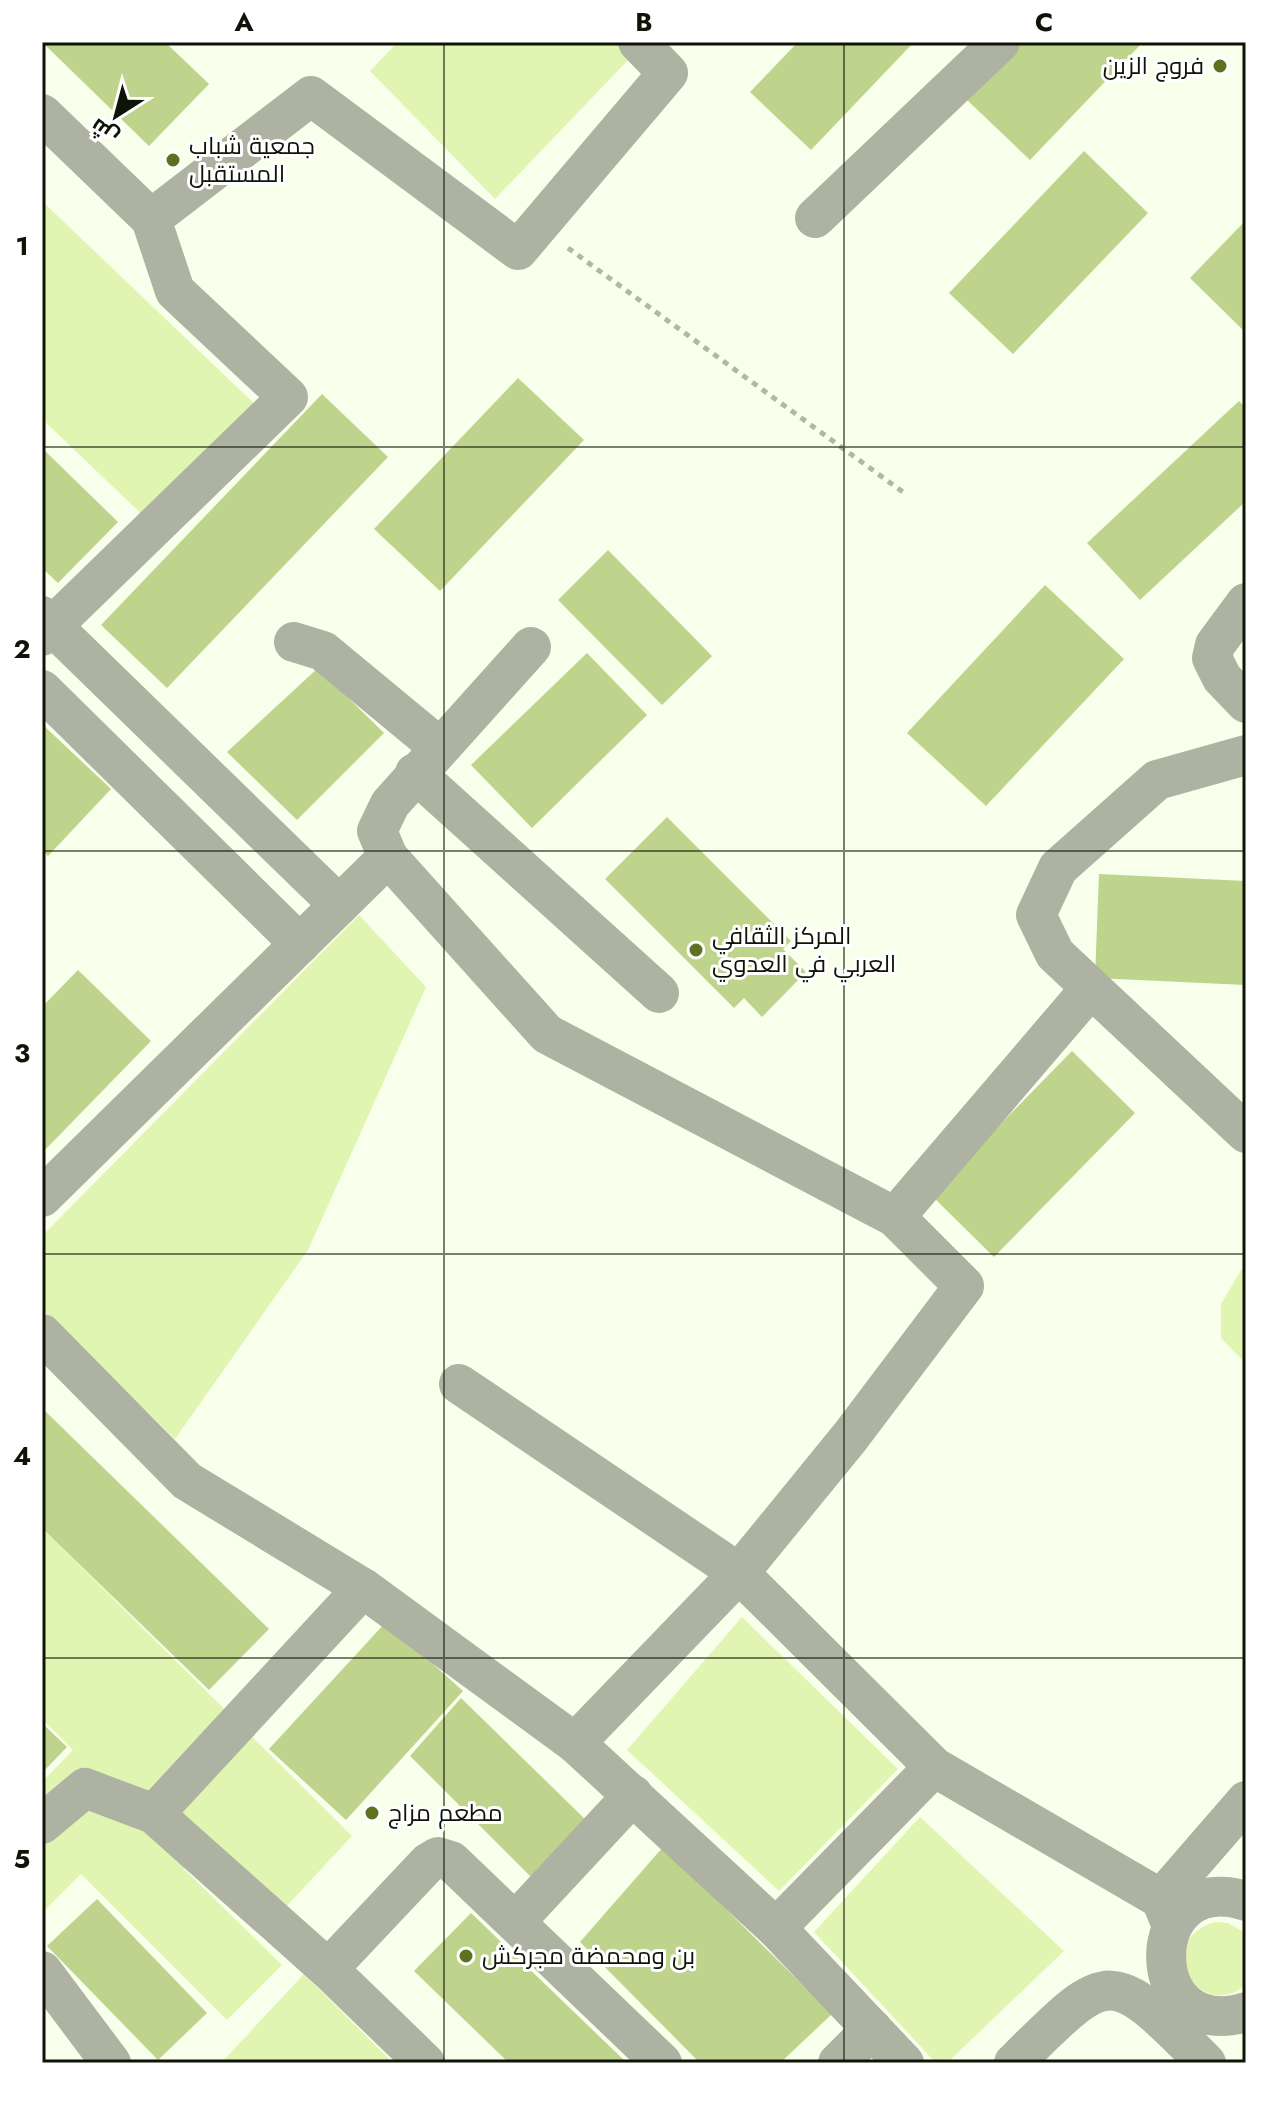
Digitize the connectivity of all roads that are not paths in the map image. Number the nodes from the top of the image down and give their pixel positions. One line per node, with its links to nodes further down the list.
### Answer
1 (638, 42): 5 (street)
2 (1000, 42): 4 (street)
3 (42, 114): 5 (street)
4 (815, 218)
5 (151, 219): 7 (street)
6 (1246, 603): 11 (street)
7 (45, 626): 15 (street)
8 (294, 642): 13 (street)
9 (531, 647): 13 (street)
10 (42, 690): 16 (street)
11 (1246, 703)
12 (1246, 755): 17 (street)
13 (427, 760): 14 (street); 18 (street)
14 (388, 857): 15 (street); 21 (street)
15 (339, 905): 16 (street)
16 (300, 944): 20 (street)
17 (1090, 989): 19 (street); 21 (street)
18 (659, 993)
19 (1246, 1133)
20 (42, 1197)
21 (895, 1217): 24 (street)
22 (42, 1334): 25 (street)
23 (459, 1384): 24 (street)
24 (739, 1573): 26 (street); 27 (street)
25 (363, 1588): 26 (street); 30 (street)
26 (575, 1743): 28 (street)
27 (934, 1767): 33 (street); 35 (street)
28 (633, 1795): 34 (street); 35 (street)
29 (1246, 1801): 33 (street)
30 (154, 1814): 31 (street); 36 (street)
31 (42, 1824)
32 (1246, 1901): 33 (street)
33 (1167, 1912): 38 (street)
34 (515, 1922): 36 (street); 42 (street)
35 (776, 1928): 39 (street)
36 (328, 1969): 41 (street)
37 (42, 1971): 40 (street)
38 (1246, 2012)
39 (872, 2029): 43 (street); 44 (street)
40 (111, 2063)
41 (425, 2063)
42 (662, 2063)
43 (838, 2063)
44 (904, 2063)
45 (1014, 2063): 46 (street)
46 (1206, 2063)

